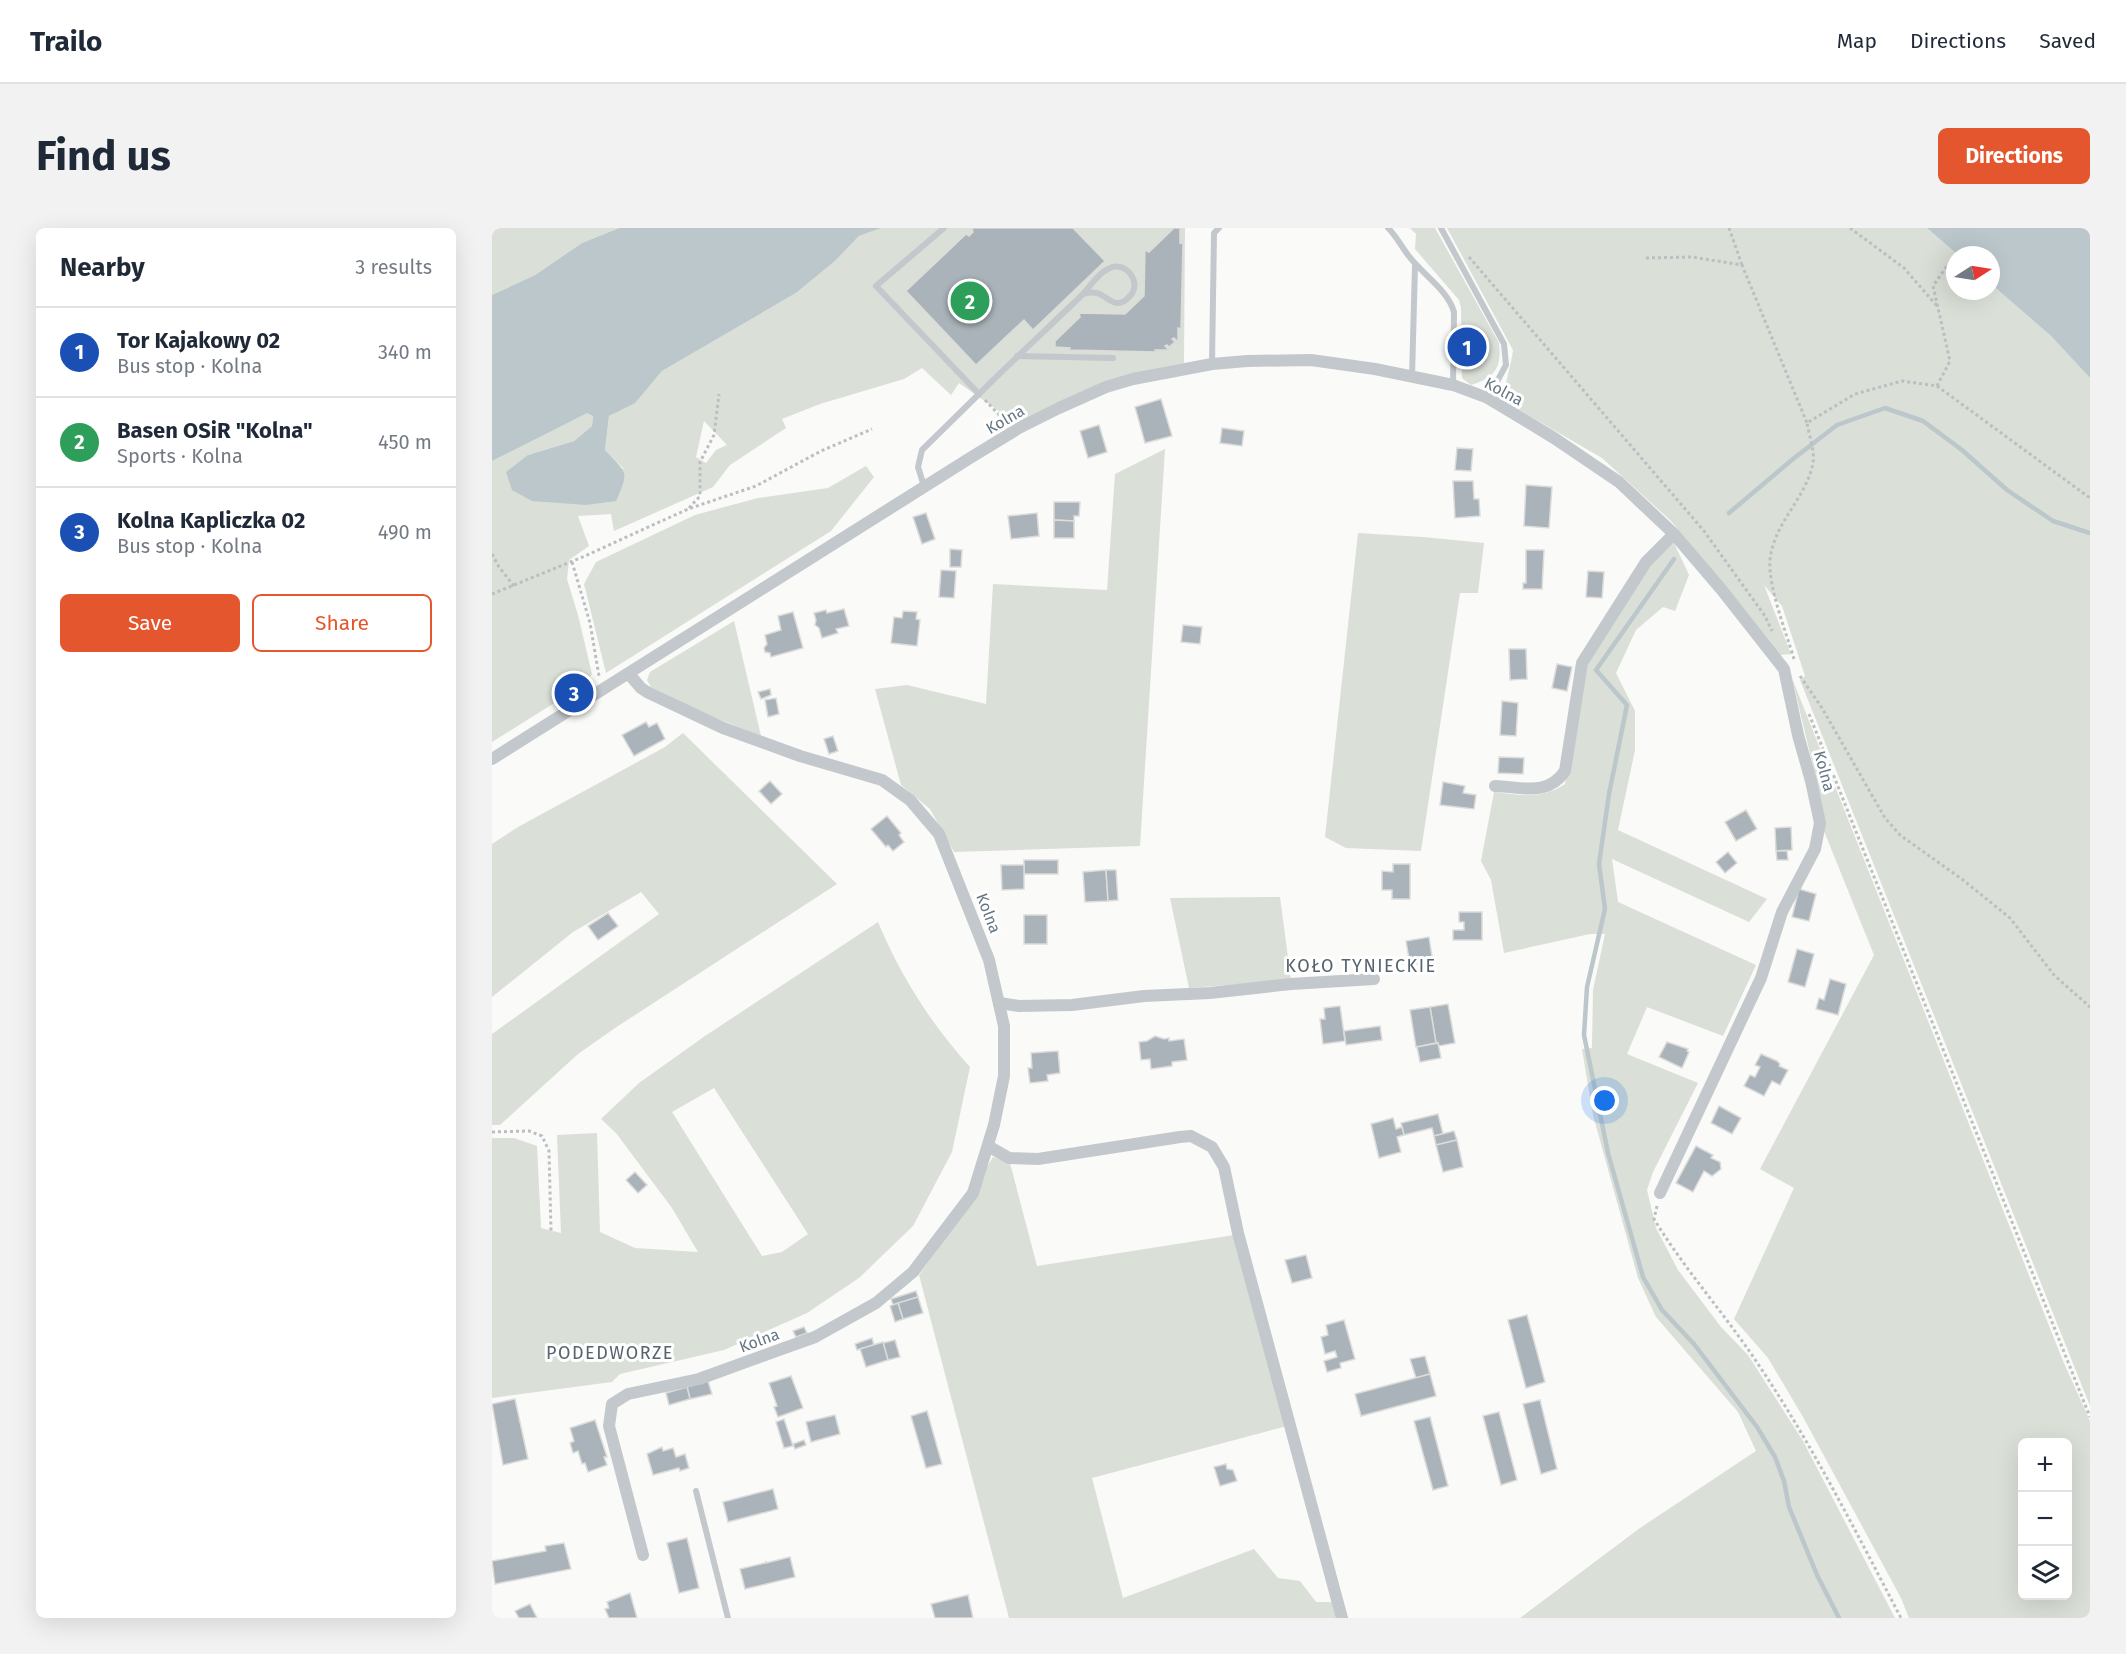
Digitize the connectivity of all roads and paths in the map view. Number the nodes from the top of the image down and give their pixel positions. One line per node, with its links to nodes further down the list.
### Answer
1 (944, 228): 21 (lane)
2 (1219, 228): 16 (lane)
3 (1388, 228): 9 (lane)
4 (1441, 228): 22 (lane)
5 (1729, 228): 10 (path)
6 (1850, 228): 13 (path)
7 (1468, 255): 34 (path)
8 (1646, 258): 10 (path)
9 (1415, 264): 17 (lane); 18 (lane)
10 (1742, 265): 23 (path)
11 (1946, 267): 13 (path)
12 (1083, 294): 12 (lane); 14 (lane)
13 (1938, 307): 19 (path)
14 (1017, 356): 15 (lane); 21 (lane)
15 (1113, 358)
16 (1212, 364): 17 (street, Kolna); 25 (street, Kolna)
17 (1412, 377): 18 (street, Kolna)
18 (1453, 385): 22 (street, Kolna)
19 (1937, 386): 23 (path); 27 (path)
20 (719, 394): 28 (path)
21 (979, 394): 25 (path); 26 (lane)
22 (1488, 398): 29 (street, Kolna)
23 (1807, 423): 35 (path)
24 (872, 429): 28 (path)
25 (1015, 431): 26 (street, Kolna)
26 (925, 488): 36 (street, Kolna)
27 (2090, 498)
28 (688, 509): 31 (path)
29 (1674, 534): 41 (street); 47 (street, Kolna)
30 (492, 554): 32 (path)
31 (572, 562): 32 (path); 38 (path)
32 (514, 586): 33 (path)
33 (492, 594)
34 (1775, 637)
35 (1796, 665)
36 (629, 674): 38 (street, Kolna); 43 (street, Kolna)
37 (1799, 676): 44 (path)
38 (605, 688): 40 (street, Kolna)
39 (1808, 712): 49 (path)
40 (492, 759)
41 (1495, 786)
42 (1374, 979): 43 (street)
43 (999, 1003): 46 (street, Kolna)
44 (2090, 1007)
45 (492, 1132): 48 (path)
46 (988, 1146): 51 (street, Kolna); 53 (street)
47 (1660, 1193): 54 (path)
48 (551, 1231)
49 (2090, 1417)
50 (696, 1491): 52 (lane)
51 (643, 1555)
52 (728, 1618)
53 (1342, 1618)
54 (1901, 1618)

